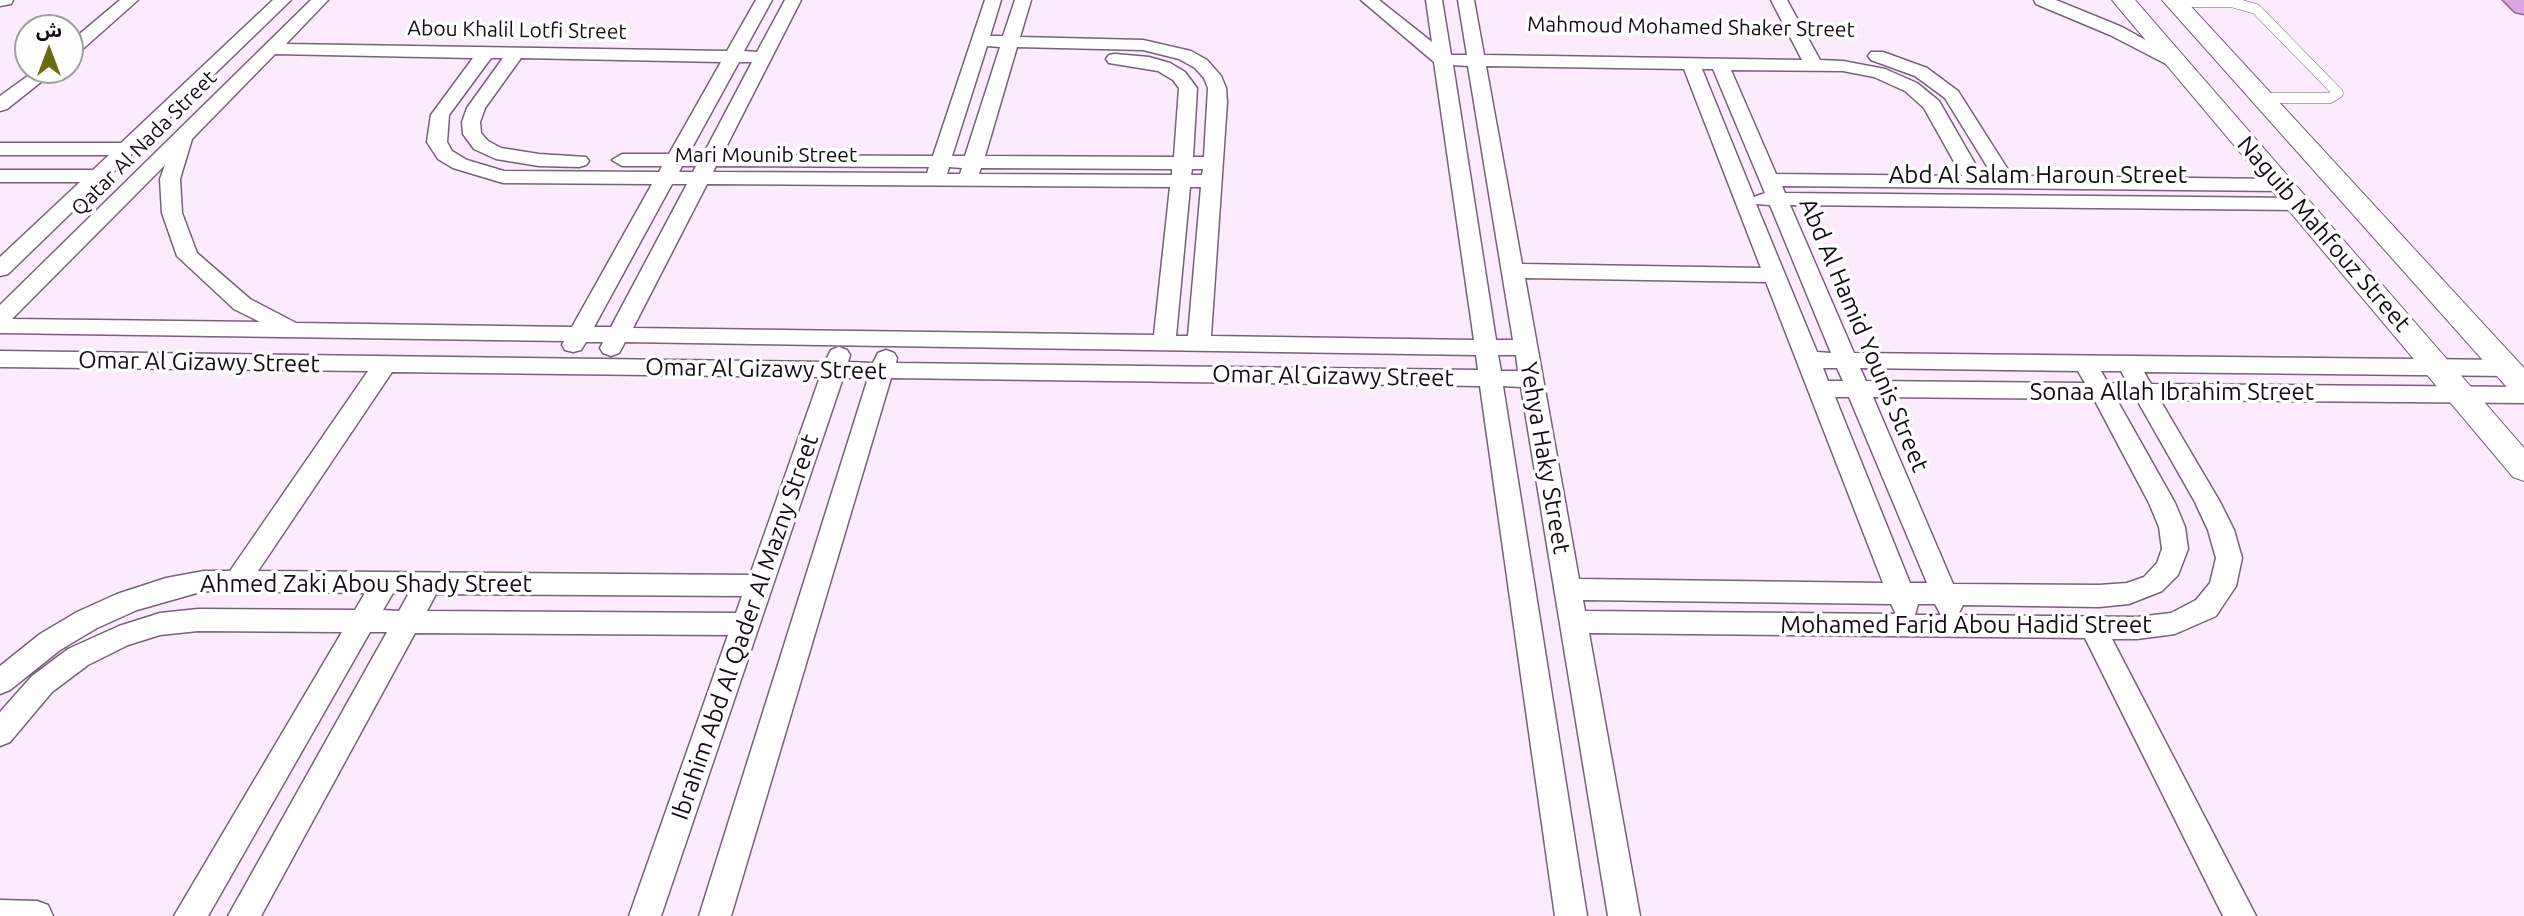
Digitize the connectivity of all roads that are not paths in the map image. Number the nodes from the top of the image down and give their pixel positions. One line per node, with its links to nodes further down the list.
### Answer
1 (130, 0): 17 (street)
2 (283, 0): 38 (street, Qatar Al Nada Street)
3 (320, 0): 18 (street, Qatar Al Nada Street)
4 (764, 0): 21 (street)
5 (793, 0): 22 (street)
6 (993, 0): 19 (street)
7 (1023, 0): 20 (street)
8 (1369, 0): 25 (street)
9 (1434, 0): 25 (street, Yehya Haky Street)
10 (1466, 0): 26 (street, Yehya Haky Street)
11 (1779, 0): 27 (street)
12 (2042, 0): 28 (street)
13 (2123, 0): 28 (street, Naguib Mahfouz Street)
14 (2516, 0): 16 (highway)
15 (2174, 1): 33 (street, Naguib Mahfouz Street); 33 (lane)
16 (2524, 6)
17 (84, 39)
18 (277, 42): 21 (street, Abou Khalil Lotfi Street); 23 (street, Abou Khalil Lotfi Street); 36 (street, Qatar Al Nada Street)
19 (977, 48): 20 (street); 41 (street)
20 (1008, 49): 42 (street); 43 (street); 44 (street)
21 (737, 50): 22 (street, Abou Khalil Lotfi Street); 24 (street, Abou Khalil Lotfi Street); 40 (street)
22 (767, 50): 39 (street)
23 (486, 52): 24 (street, Abou Khalil Lotfi Street); 40 (street, Mari Mounib Street)
24 (516, 53): 40 (street, Mari Mounib Street)
25 (1442, 53): 26 (street, Mahmoud Mohamed Shaker Street); 64 (street, Yehya Haky Street)
26 (1475, 53): 27 (street, Mahmoud Mohamed Shaker Street); 29 (street, Mahmoud Mohamed Shaker Street); 53 (street, Yehya Haky Street)
27 (1810, 58): 30 (street, Mahmoud Mohamed Shaker Street); 47 (street, Mahmoud Mohamed Shaker Street); 48 (street, Mahmoud Mohamed Shaker Street)
28 (2176, 62): 50 (street, Naguib Mahfouz Street)
29 (1692, 64): 30 (street, Mahmoud Mohamed Shaker Street); 51 (street)
30 (1720, 64): 49 (street, Abd Al Hamid Younis Street)
31 (28, 84): 34 (street)
32 (33, 84): 35 (street)
33 (2261, 97): 75 (street, Naguib Mahfouz Street)
34 (0, 104)
35 (0, 122)
36 (184, 135): 55 (street, Qatar Al Nada Street); 57 (street)
37 (2, 148): 38 (street)
38 (125, 149): 46 (street, Qatar Al Nada Street)
39 (705, 168): 40 (street, Mari Mounib Street); 41 (street, Mari Mounib Street); 59 (street)
40 (671, 169): 58 (street)
41 (937, 170): 42 (street, Mari Mounib Street)
42 (971, 170): 43 (street, Mari Mounib Street)
43 (1182, 172): 44 (street, Mari Mounib Street); 62 (street)
44 (1212, 172): 63 (street)
45 (0, 176): 46 (street)
46 (98, 176): 52 (street, Qatar Al Nada Street)
47 (1975, 182): 48 (street, Abd Al Salam Haroun Street); 49 (street, Abd Al Salam Haroun Street)
48 (2006, 182): 50 (street, Abd Al Salam Haroun Street)
49 (1774, 190): 50 (street, Abd Al Salam Haroun Street); 51 (street); 68 (street, Abd Al Hamid Younis Street)
50 (2289, 194): 74 (street, Naguib Mahfouz Street)
51 (1745, 199): 54 (street)
52 (0, 269)
53 (1513, 271): 54 (street); 65 (street, Yehya Haky Street)
54 (1775, 275): 67 (street)
55 (0, 318)
56 (0, 326): 57 (street, Omar Al Gizawy Street)
57 (294, 331): 58 (street, Omar Al Gizawy Street)
58 (579, 335): 59 (street, Omar Al Gizawy Street); 72 (street)
59 (617, 335): 60 (street, Omar Al Gizawy Street); 73 (street)
60 (845, 338): 61 (street, Omar Al Gizawy Street); 76 (street, Ibrahim Abd Al Qader Al Mazny Street)
61 (892, 339): 62 (street, Omar Al Gizawy Street); 77 (street, Ibrahim Abd Al Qader Al Mazny Street)
62 (1164, 343): 63 (street, Omar Al Gizawy Street)
63 (1199, 343): 64 (street, Omar Al Gizawy Street)
64 (1486, 347): 65 (street, Omar Al Gizawy Street); 78 (street, Yehya Haky Street)
65 (1526, 348): 79 (street, Yehya Haky Street)
66 (0, 359): 69 (street, Omar Al Gizawy Street)
67 (1809, 360): 68 (street, Sonaa Allah Ibrahim Street); 81 (street)
68 (1846, 361): 70 (street, Sonaa Allah Ibrahim Street); 82 (street, Abd Al Hamid Younis Street)
69 (385, 364): 72 (street, Omar Al Gizawy Street); 88 (street)
70 (2086, 364): 71 (street, Sonaa Allah Ibrahim Street); 83 (street, Mohamed Farid Abou Hadid Street)
71 (2128, 364): 74 (street, Sonaa Allah Ibrahim Street); 84 (street, Mohamed Farid Abou Hadid Street)
72 (561, 366): 73 (street, Omar Al Gizawy Street)
73 (601, 367): 76 (street, Omar Al Gizawy Street)
74 (2438, 368): 75 (street, Sonaa Allah Ibrahim Street); 85 (street, Naguib Mahfouz Street)
75 (2507, 368): 80 (street, Naguib Mahfouz Street)
76 (834, 370): 77 (street, Omar Al Gizawy Street); 91 (street, Ibrahim Abd Al Qader Al Mazny Street)
77 (882, 370): 78 (street, Omar Al Gizawy Street); 109 (street, Ibrahim Abd Al Qader Al Mazny Street)
78 (1490, 378): 79 (street, Omar Al Gizawy Street); 110 (street, Yehya Haky Street)
79 (1531, 379): 92 (street, Yehya Haky Street)
80 (2524, 387)
81 (1820, 389): 82 (street, Sonaa Allah Ibrahim Street); 93 (street)
82 (1858, 390): 83 (street, Sonaa Allah Ibrahim Street); 94 (street, Abd Al Hamid Younis Street)
83 (2101, 391): 84 (street, Sonaa Allah Ibrahim Street); 94 (street, Mohamed Farid Abou Hadid Street)
84 (2144, 392): 85 (street, Sonaa Allah Ibrahim Street); 101 (street, Mohamed Farid Abou Hadid Street)
85 (2460, 394): 86 (street, Sonaa Allah Ibrahim Street); 87 (street, Naguib Mahfouz Street)
86 (2524, 395)
87 (2524, 469)
88 (239, 580): 89 (street, Ahmed Zaki Abou Shady Street); 102 (street, Ahmed Zaki Abou Shady Street)
89 (386, 581): 90 (street, Ahmed Zaki Abou Shady Street); 95 (street)
90 (429, 582): 91 (street, Ahmed Zaki Abou Shady Street); 96 (street)
91 (759, 586): 98 (street, Ibrahim Abd Al Qader Al Mazny Street)
92 (1567, 589): 93 (street, Mohamed Farid Abou Hadid Street); 97 (street, Yehya Haky Street)
93 (1901, 594): 94 (street, Mohamed Farid Abou Hadid Street); 99 (street)
94 (1945, 594): 100 (street, Abd Al Hamid Younis Street)
95 (363, 621): 96 (street, Ahmed Zaki Abou Shady Street); 103 (street, Ahmed Zaki Abou Shady Street); 106 (street)
96 (407, 622): 98 (street, Ahmed Zaki Abou Shady Street); 107 (street)
97 (1573, 622): 99 (street, Mohamed Farid Abou Hadid Street); 111 (street, Yehya Haky Street)
98 (746, 625): 108 (street, Ibrahim Abd Al Qader Al Mazny Street)
99 (1914, 627): 100 (street, Mohamed Farid Abou Hadid Street)
100 (1958, 627): 101 (street, Mohamed Farid Abou Hadid Street)
101 (2093, 628): 112 (street)
102 (0, 682)
103 (0, 733)
104 (0, 915): 105 (street)
105 (37, 916)
106 (190, 916)
107 (244, 916)
108 (645, 916)
109 (715, 916)
110 (1571, 916)
111 (1624, 916)
112 (2240, 916)

